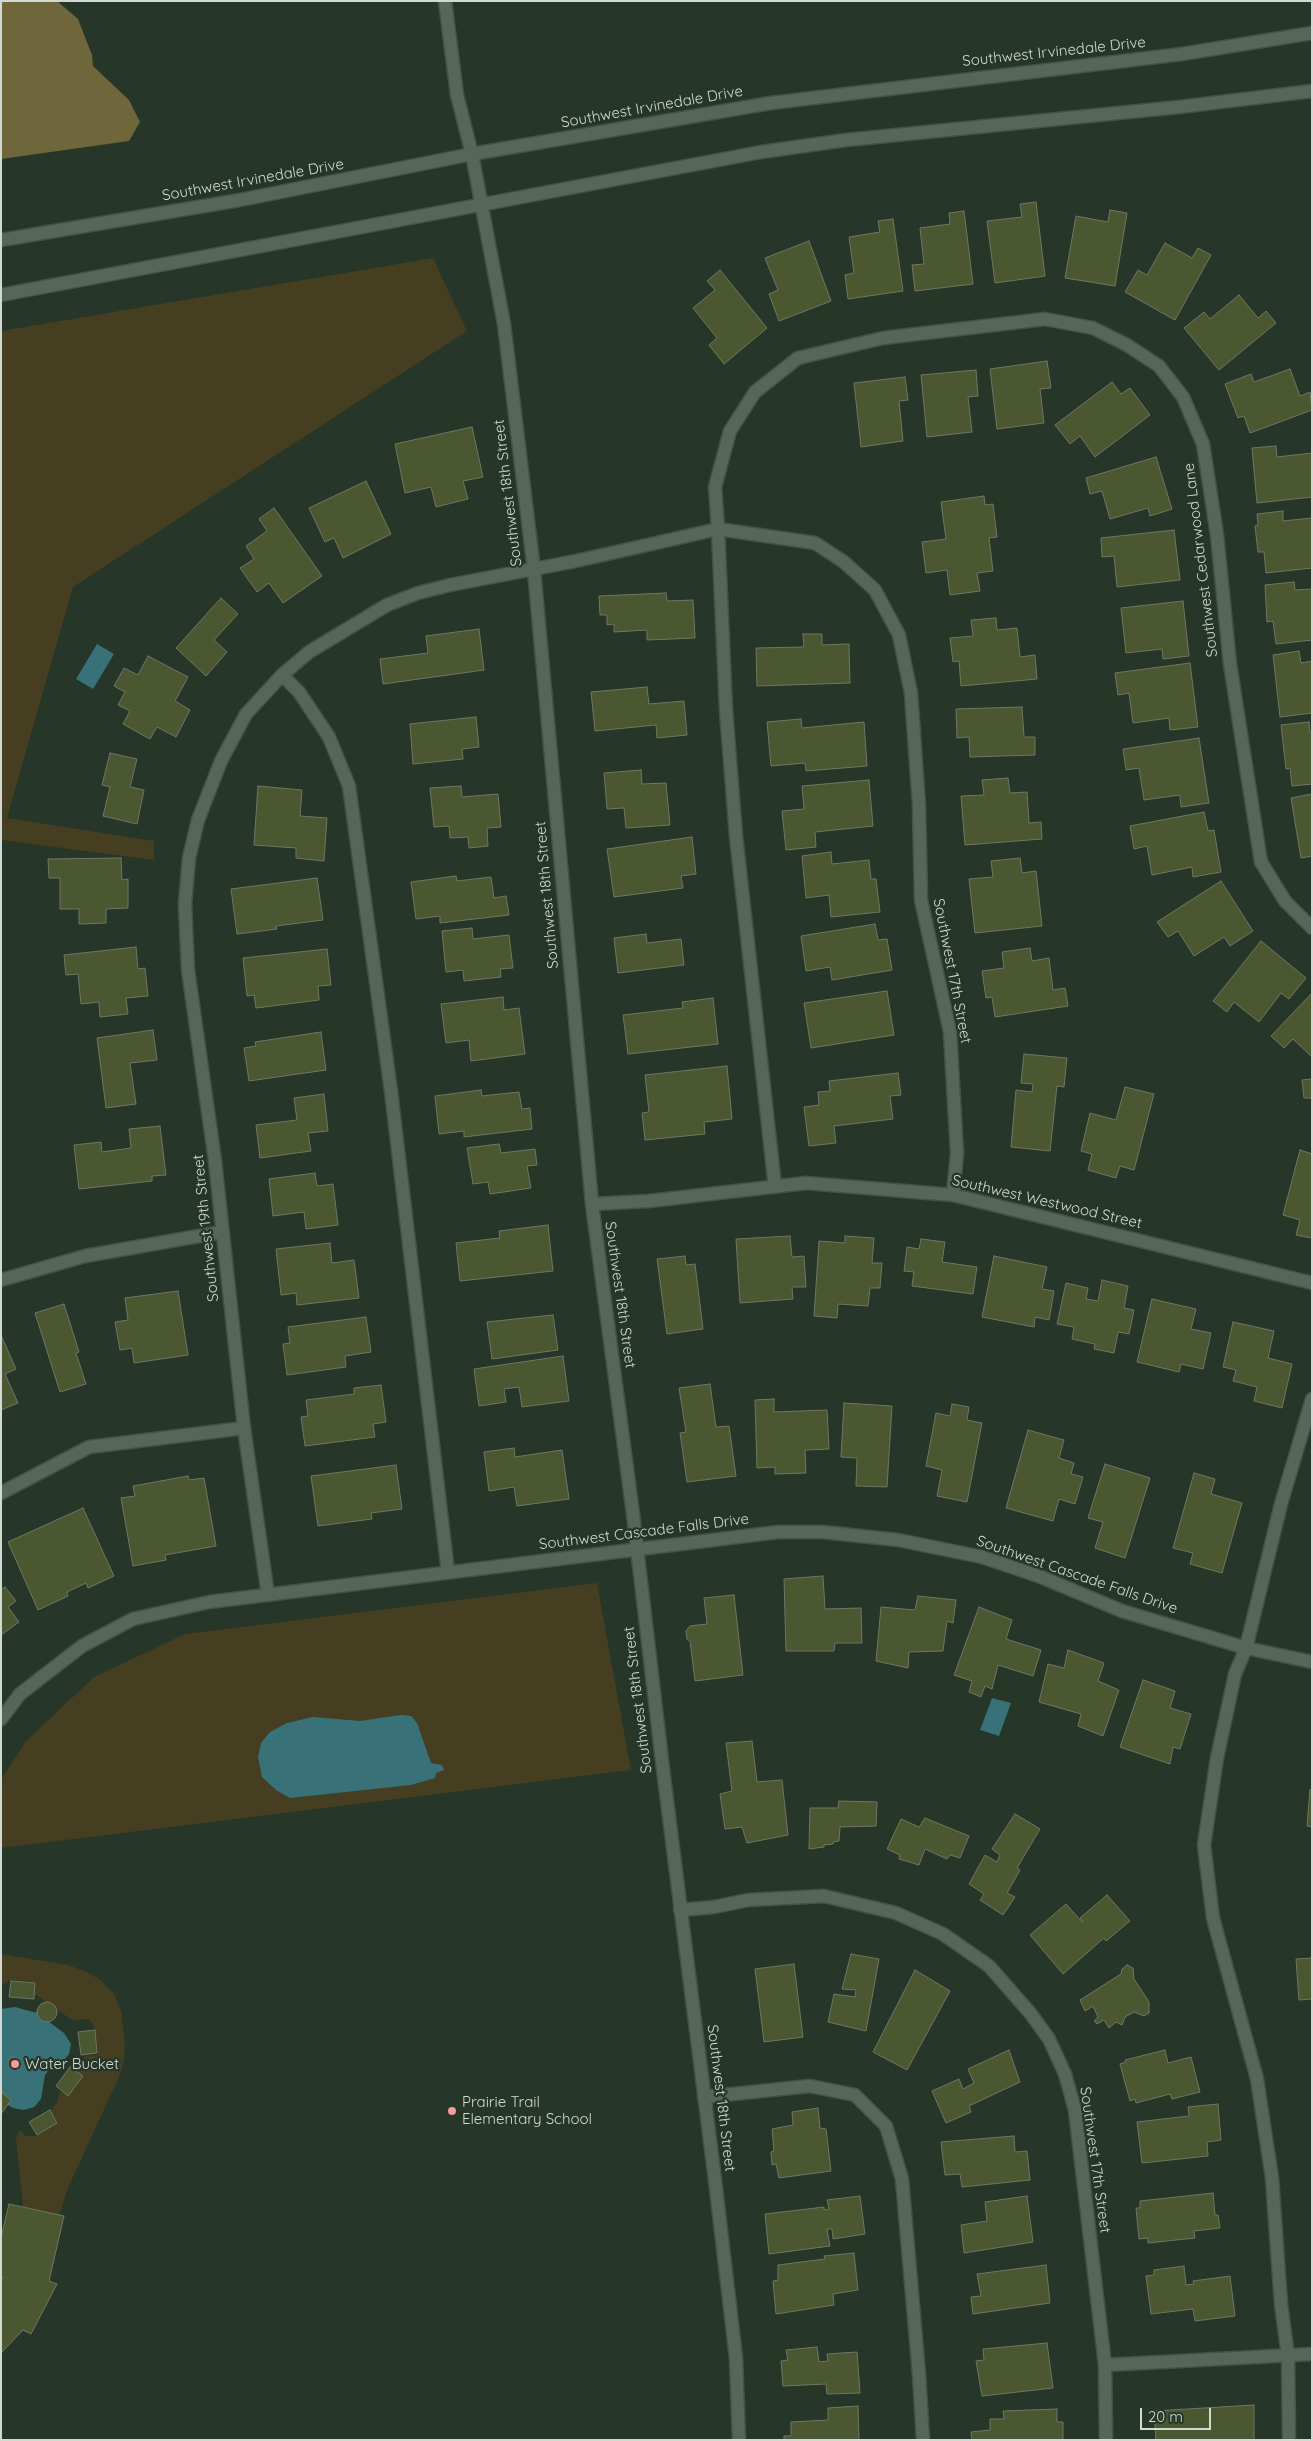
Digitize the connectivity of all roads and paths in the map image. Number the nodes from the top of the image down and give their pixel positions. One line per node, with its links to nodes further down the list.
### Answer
1 (445, 1): 4 (street, Southwest 18th Street)
2 (1312, 33): 4 (street, Southwest Irvinedale Drive)
3 (1312, 91): 5 (street)
4 (472, 154): 5 (street, Southwest 18th Street); 6 (street, Southwest Irvinedale Drive)
5 (482, 205): 7 (street); 9 (street, Southwest 18th Street)
6 (1, 240)
7 (1, 295)
8 (718, 529): 9 (street, Southwest 19th Street); 11 (street, Southwest Cedarwood Lane); 12 (street, Southwest Cedarwood Lane); 13 (street, Southwest 17th Street)
9 (534, 570): 10 (street, Southwest 19th Street); 14 (street, Southwest 18th Street)
10 (282, 675): 15 (street, Southwest 19th Street); 22 (street)
11 (1312, 928)
12 (775, 1187): 13 (street, Southwest Westwood Street); 14 (street, Southwest Westwood Street)
13 (953, 1195): 17 (street, Southwest Westwood Street)
14 (592, 1204): 21 (street, Southwest 18th Street)
15 (222, 1232): 16 (street); 19 (street, Southwest 19th Street)
16 (1, 1280)
17 (1312, 1283)
18 (1312, 1399): 24 (street)
19 (244, 1428): 20 (street); 23 (street, Southwest 19th Street)
20 (1, 1493)
21 (637, 1550): 22 (street, Southwest Cascade Falls Drive); 24 (street, Southwest Cascade Falls Drive); 27 (street, Southwest 18th Street)
22 (448, 1572): 23 (street, Southwest Cascade Falls Drive)
23 (268, 1595): 26 (street, Southwest Cascade Falls Drive)
24 (1246, 1648): 25 (street, Southwest Cascade Falls Drive); 30 (street)
25 (1312, 1662)
26 (1, 1719)
27 (680, 1910): 28 (street, Southwest 18th Street); 31 (street, Southwest 17th Street)
28 (704, 2097): 32 (street, Southwest 18th Street); 33 (street)
29 (1312, 2354): 30 (street)
30 (1288, 2356): 31 (street); 35 (street)
31 (1106, 2365): 34 (street, Southwest 17th Street)
32 (739, 2440)
33 (923, 2440)
34 (1106, 2440)
35 (1289, 2440)

